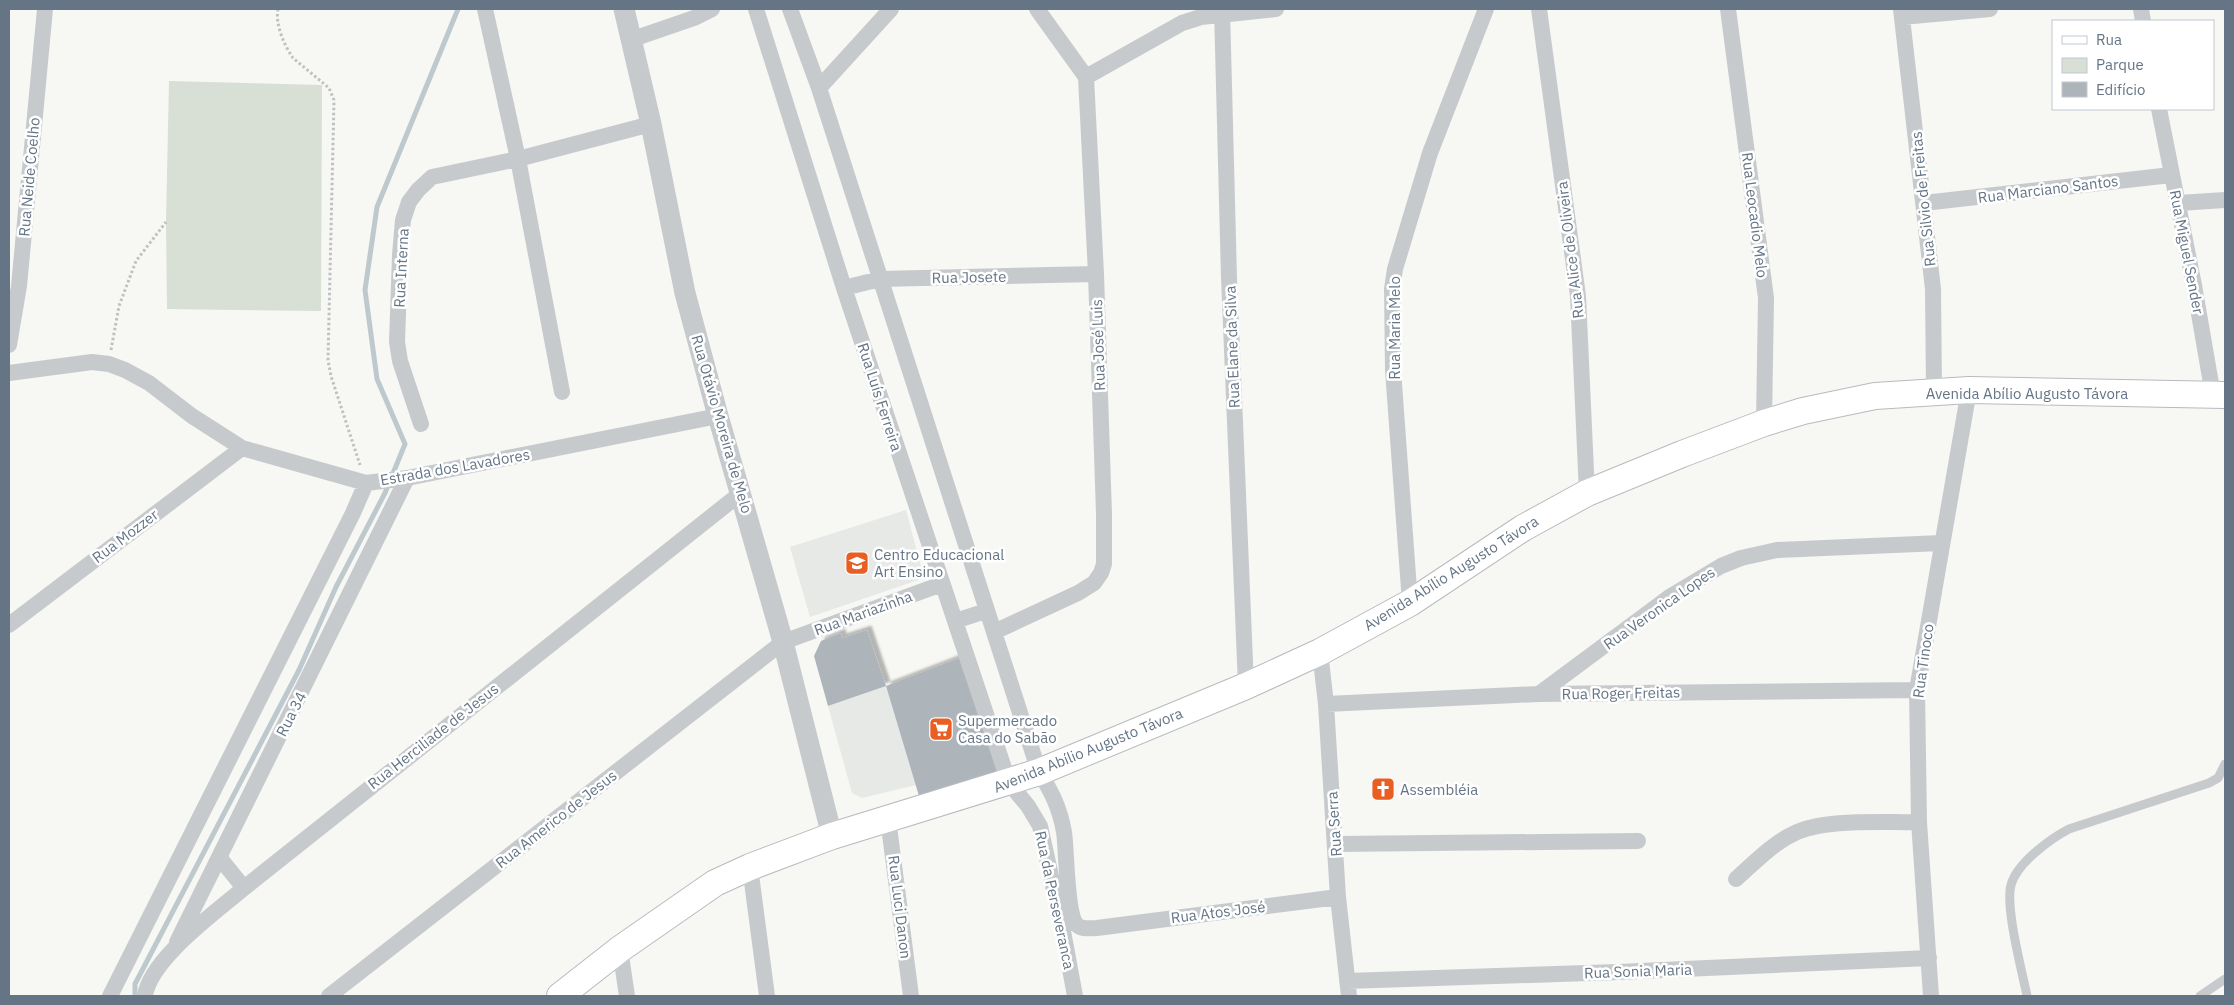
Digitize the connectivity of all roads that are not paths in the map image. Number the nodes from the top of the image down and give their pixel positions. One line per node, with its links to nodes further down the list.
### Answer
1 (45, 9): 29 (street, Rua Neide Coelho)
2 (485, 9): 21 (street)
3 (624, 9): 16 (street, Rua Otávio Moreira de Melo)
4 (712, 9): 16 (street)
5 (756, 9): 28 (street, Rua Luís Ferreira)
6 (790, 9): 18 (street)
7 (891, 9): 18 (street)
8 (1276, 9): 14 (street)
9 (1486, 9): 45 (street, Rua Maria Melo)
10 (1539, 9): 42 (street, Rua Alice de Oliveira)
11 (1728, 9): 36 (street, Rua Leocadio Melo)
12 (1990, 9): 15 (street)
13 (1039, 10): 17 (street)
14 (1222, 11): 17 (street); 52 (street, Rua Elane da Silva)
15 (1901, 13): 24 (street, Rua Silvio de Freitas)
16 (630, 40): 20 (street, Rua Otávio Moreira de Melo)
17 (1086, 77): 26 (street, Rua José Luis)
18 (819, 88): 27 (street)
19 (2159, 110): 22 (street, Rua Miguel Sender)
20 (651, 124): 21 (street, Rua Interna); 35 (street, Rua Otávio Moreira de Melo)
21 (518, 159): 33 (street); 37 (street, Rua Interna)
22 (2171, 175): 24 (street, Rua Marciano Santos); 25 (street, Rua Miguel Sender)
23 (2225, 200): 25 (street)
24 (1924, 203): 32 (street, Rua Silvio de Freitas)
25 (2179, 203): 34 (street, Rua Miguel Sender)
26 (1096, 274): 27 (street, Rua Josete); 49 (street, Rua José Luis)
27 (880, 279): 28 (street, Rua Josete); 46 (street)
28 (844, 288): 44 (street, Rua Luís Ferreira)
29 (9, 345)
30 (9, 373): 38 (street, Estrada dos Lavadores)
31 (1969, 390): 32 (main road, Avenida Abílio Augusto Távora); 34 (main road, Avenida Abílio Augusto Távora); 43 (street, Rua Tinoco)
32 (1934, 391): 36 (main road, Avenida Abílio Augusto Távora)
33 (562, 392)
34 (2219, 395)
35 (718, 416): 39 (street, Estrada dos Lavadores); 41 (street, Rua Otávio Moreira de Melo)
36 (1764, 423): 42 (main road, Avenida Abílio Augusto Távora)
37 (421, 424)
38 (242, 448): 40 (street, Estrada dos Lavadores); 47 (street, Rua Mozzer)
39 (402, 479): 40 (street, Estrada dos Lavadores); 64 (street, Rua 34)
40 (370, 482): 74 (street)
41 (741, 493): 50 (street, Rua Otávio Moreira de Melo); 67 (street, Rua Herciliade de Jesus)
42 (1587, 494): 45 (main road, Avenida Abílio Augusto Távora)
43 (1941, 542): 53 (street, Rua Tinoco); 54 (street, Rua Veronica Lopes)
44 (942, 584): 48 (street, Rua Luís Ferreira); 50 (street, Rua Mariazinha)
45 (1410, 602): 51 (main road, Avenida Abílio Augusto Távora)
46 (986, 611): 48 (street); 49 (street)
47 (9, 621)
48 (955, 621): 58 (street, Rua Luís Ferreira)
49 (994, 632): 57 (street)
50 (783, 642): 61 (street, Rua Otávio Moreira de Melo); 76 (street, Rua Americo de Jesus)
51 (1320, 652): 52 (main road, Avenida Abílio Augusto Távora); 55 (street, Rua Serra)
52 (1246, 686): 57 (main road, Avenida Abílio Augusto Távora)
53 (1917, 690): 54 (street, Rua Roger Freitas); 60 (street, Rua Tinoco)
54 (1539, 694): 55 (street, Rua Roger Freitas)
55 (1326, 704): 63 (street, Rua Serra)
56 (2225, 764): 83 (lane)
57 (1039, 772): 58 (main road, Avenida Abílio Augusto Távora); 68 (street, Rua Atos José)
58 (1009, 783): 59 (main road, Avenida Abílio Augusto Távora); 81 (street, Rua da Perseveranca)
59 (888, 819): 61 (main road, Avenida Abílio Augusto Távora); 80 (street, Rua Luci Danon)
60 (1919, 822): 66 (street); 71 (street, Rua Tinoco)
61 (832, 836): 65 (main road, Avenida Abílio Augusto Távora)
62 (1638, 841): 63 (street)
63 (1336, 844): 68 (street, Rua Serra)
64 (219, 857): 67 (street); 69 (street, Rua 34)
65 (750, 866): 70 (main road, Avenida Abílio Augusto Távora); 79 (street)
66 (1736, 879)
67 (244, 888): 69 (street, Rua Herciliade de Jesus)
68 (1338, 897): 73 (street, Rua Serra)
69 (173, 949): 75 (street, Rua Herciliade de Jesus)
70 (620, 949): 77 (main road, Avenida Abílio Augusto Távora); 78 (street)
71 (1929, 958): 73 (street, Rua Sonia Maria); 82 (street, Rua Tinoco)
72 (2225, 980): 84 (lane)
73 (1348, 988)
74 (110, 996)
75 (145, 996)
76 (330, 996)
77 (560, 996)
78 (626, 996)
79 (768, 996)
80 (911, 996)
81 (1075, 996)
82 (1931, 996)
83 (2027, 996)
84 (2200, 996)

